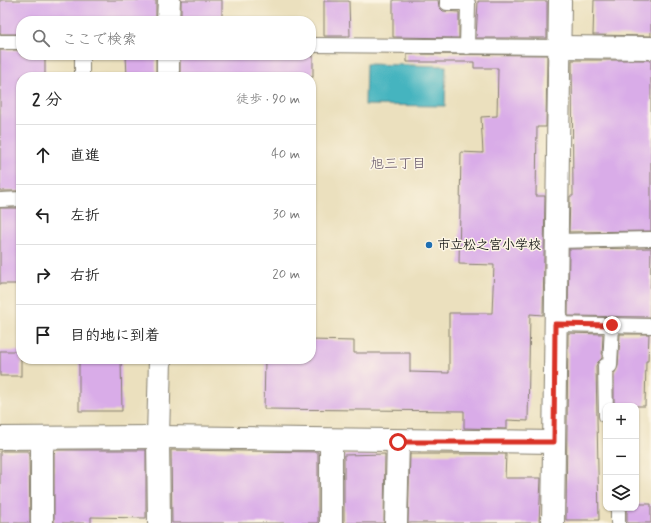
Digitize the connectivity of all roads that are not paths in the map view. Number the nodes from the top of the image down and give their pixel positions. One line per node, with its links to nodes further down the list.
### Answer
1 (169, 0): 4 (street)
2 (447, 0): 8 (lane)
3 (560, 0): 9 (street)
4 (168, 16)
5 (0, 42): 6 (lane)
6 (16, 42)
7 (316, 45): 8 (lane)
8 (467, 46): 9 (lane)
9 (559, 47): 10 (street); 18 (street)
10 (651, 48)
11 (82, 60): 13 (lane)
12 (168, 60): 14 (street)
13 (82, 72)
14 (168, 72)
15 (16, 199): 16 (lane)
16 (0, 200)
17 (651, 239): 18 (lane)
18 (556, 241): 19 (street)
19 (555, 324): 20 (lane); 29 (street)
20 (612, 325): 21 (lane); 23 (lane)
21 (651, 326)
22 (160, 364): 24 (street)
23 (606, 403)
24 (158, 437): 26 (street); 27 (street); 32 (street)
25 (0, 438): 26 (street)
26 (42, 438): 31 (street)
27 (331, 440): 28 (street); 33 (street)
28 (398, 442): 29 (street); 34 (street)
29 (554, 442): 35 (street)
30 (618, 511): 36 (lane)
31 (42, 523)
32 (159, 523)
33 (331, 523)
34 (396, 523)
35 (553, 523)
36 (618, 523)

